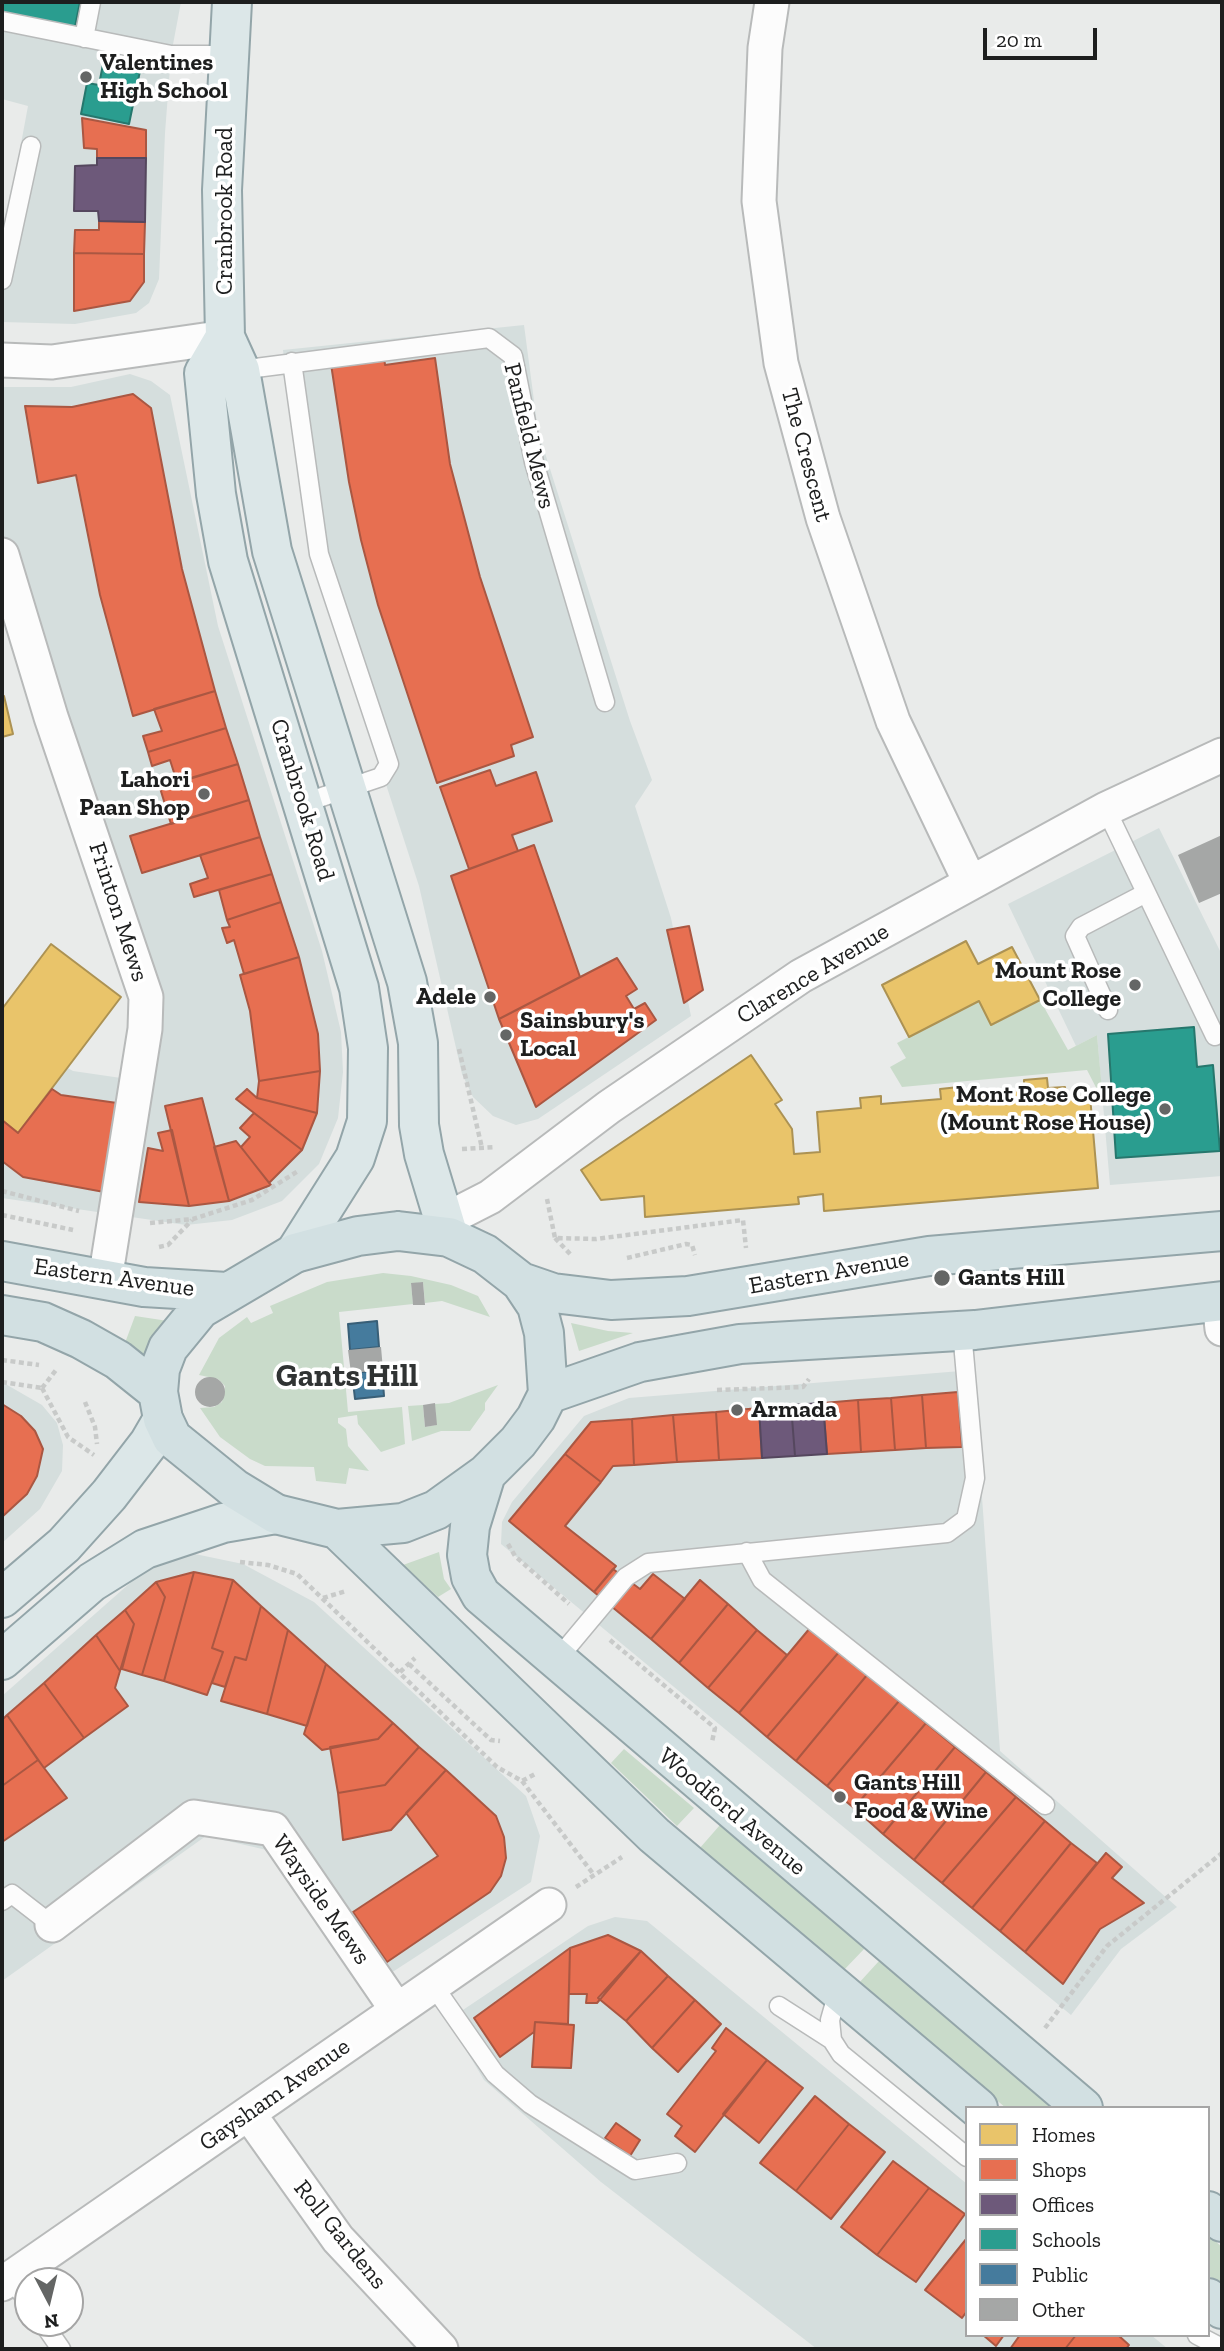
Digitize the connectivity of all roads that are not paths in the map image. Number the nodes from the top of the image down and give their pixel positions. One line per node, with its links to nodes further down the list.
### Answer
1 (91, 2): 5 (lane)
2 (232, 2): 6 (main road, Cranbrook Road)
3 (772, 2): 18 (street, The Crescent)
4 (2, 21): 5 (lane)
5 (84, 38): 6 (lane)
6 (228, 55): 9 (main road, Cranbrook Road)
7 (31, 146): 8 (lane)
8 (2, 280)
9 (232, 354): 10 (street); 11 (lane, Panfield Mews); 15 (main road, Cranbrook Road); 16 (main road, Cranbrook Road)
10 (2, 360)
11 (292, 362): 13 (lane, Panfield Mews); 15 (lane)
12 (2, 555): 26 (street, Frinton Mews)
13 (605, 702)
14 (1222, 755): 17 (street, Clarence Avenue)
15 (348, 790): 16 (lane); 22 (main road, Cranbrook Road)
16 (304, 803): 24 (main road, Cranbrook Road)
17 (1106, 809): 18 (street, Clarence Avenue); 19 (lane)
18 (970, 882): 22 (street, Clarence Avenue)
19 (1146, 893): 20 (lane); 21 (lane)
20 (1108, 1010)
21 (1215, 1036)
22 (441, 1230): 24 (highway); 27 (highway)
23 (1222, 1231): 27 (highway, Eastern Avenue)
24 (295, 1253): 28 (highway)
25 (2, 1261): 26 (highway, Eastern Avenue)
26 (105, 1280): 28 (highway, Eastern Avenue)
27 (521, 1282): 32 (highway)
28 (227, 1292): 33 (highway)
29 (1221, 1311): 31 (highway)
30 (2, 1315): 33 (highway)
31 (962, 1331): 32 (highway); 37 (lane)
32 (548, 1394): 34 (highway)
33 (160, 1405): 35 (highway); 38 (main road)
34 (486, 1474): 36 (highway); 40 (highway, Woodford Avenue)
35 (276, 1514): 36 (highway); 39 (main road)
36 (337, 1529): 46 (highway)
37 (747, 1552): 40 (lane); 41 (lane)
38 (2, 1598)
39 (2, 1660)
40 (555, 1662): 51 (highway, Woodford Avenue)
41 (1045, 1805)
42 (2, 1902): 44 (lane)
43 (549, 1905): 45 (street, Gaysham Avenue)
44 (52, 1926): 48 (street, Wayside Mews)
45 (433, 1985): 48 (street, Gaysham Avenue); 54 (lane)
46 (838, 1992): 49 (lane); 50 (highway)
47 (779, 2006): 49 (lane)
48 (397, 2010): 52 (street, Gaysham Avenue)
49 (832, 2039): 53 (lane)
50 (976, 2106)
51 (1081, 2106)
52 (248, 2114): 55 (street, Gaysham Avenue); 58 (street, Roll Gardens)
53 (965, 2155)
54 (677, 2163)
55 (42, 2267)
56 (1201, 2337): 57 (lane)
57 (1222, 2348)
58 (440, 2349)

